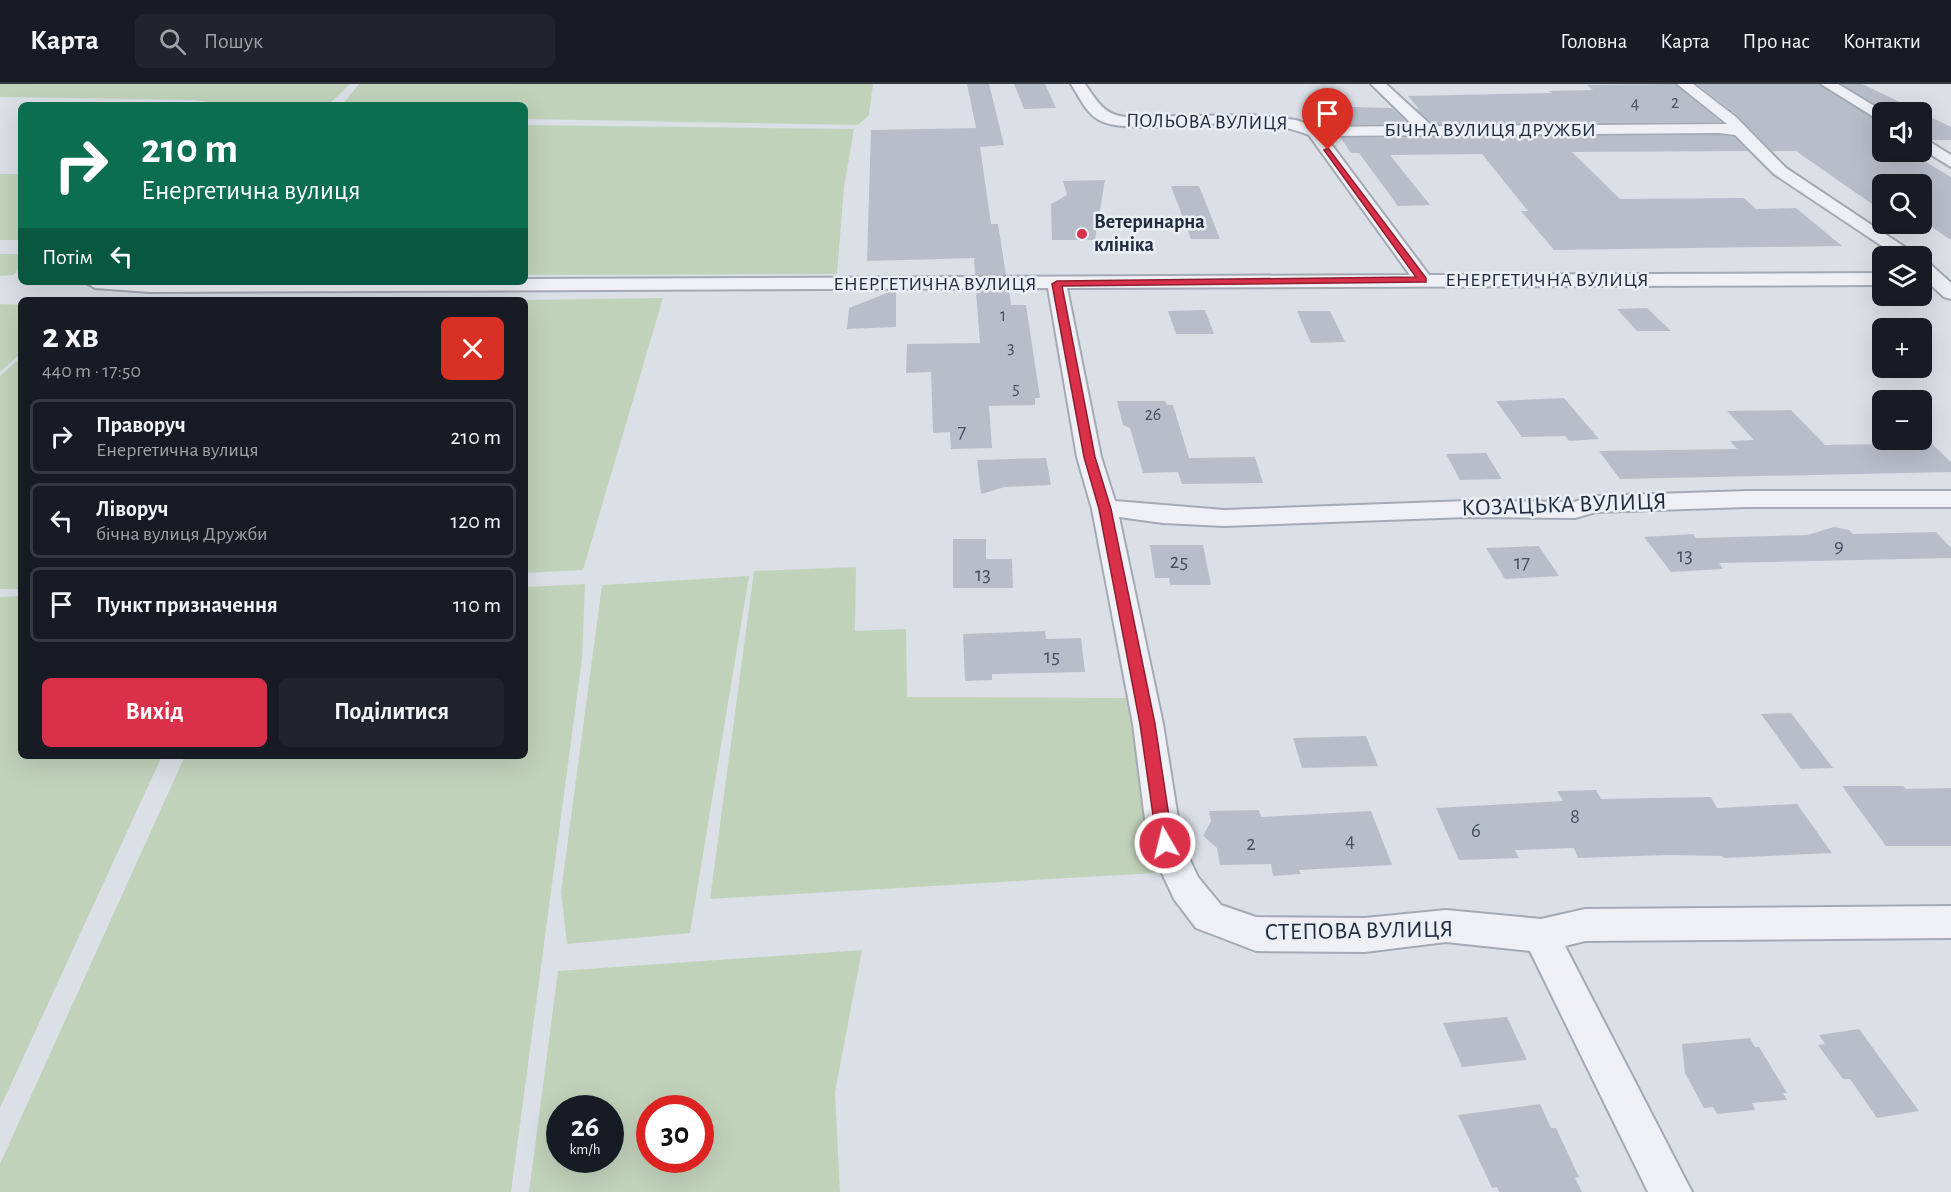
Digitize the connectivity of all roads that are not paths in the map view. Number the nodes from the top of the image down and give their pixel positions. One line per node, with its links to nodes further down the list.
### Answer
1 (1078, 84): 8 (street, ПОЛЬОВА ВУЛИЦЯ)
2 (1377, 84): 6 (street)
3 (1684, 84): 7 (street)
4 (1828, 84): 5 (street)
5 (1872, 112)
6 (1427, 130): 7 (street, БІЧНА ВУЛИЦЯ ДРУЖБИ); 8 (street, БІЧНА ВУЛИЦЯ ДРУЖБИ)
7 (1741, 131): 11 (street)
8 (1314, 132): 13 (street)
9 (1932, 149): 10 (street)
10 (1951, 162)
11 (1894, 246)
12 (1872, 279): 13 (street, ЕНЕРГЕТИЧНА ВУЛИЦЯ)
13 (1423, 280): 14 (street, ЕНЕРГЕТИЧНА ВУЛИЦЯ)
14 (1057, 284): 15 (street, ЕНЕРГЕТИЧНА ВУЛИЦЯ); 17 (street, СТЕПОВА ВУЛИЦЯ)
15 (136, 285)
16 (1951, 499): 17 (street, КОЗАЦЬКА ВУЛИЦЯ)
17 (1105, 509): 19 (street, СТЕПОВА ВУЛИЦЯ)
18 (1951, 922): 19 (street, СТЕПОВА ВУЛИЦЯ)
19 (1541, 936): 20 (street)
20 (1671, 1192)

